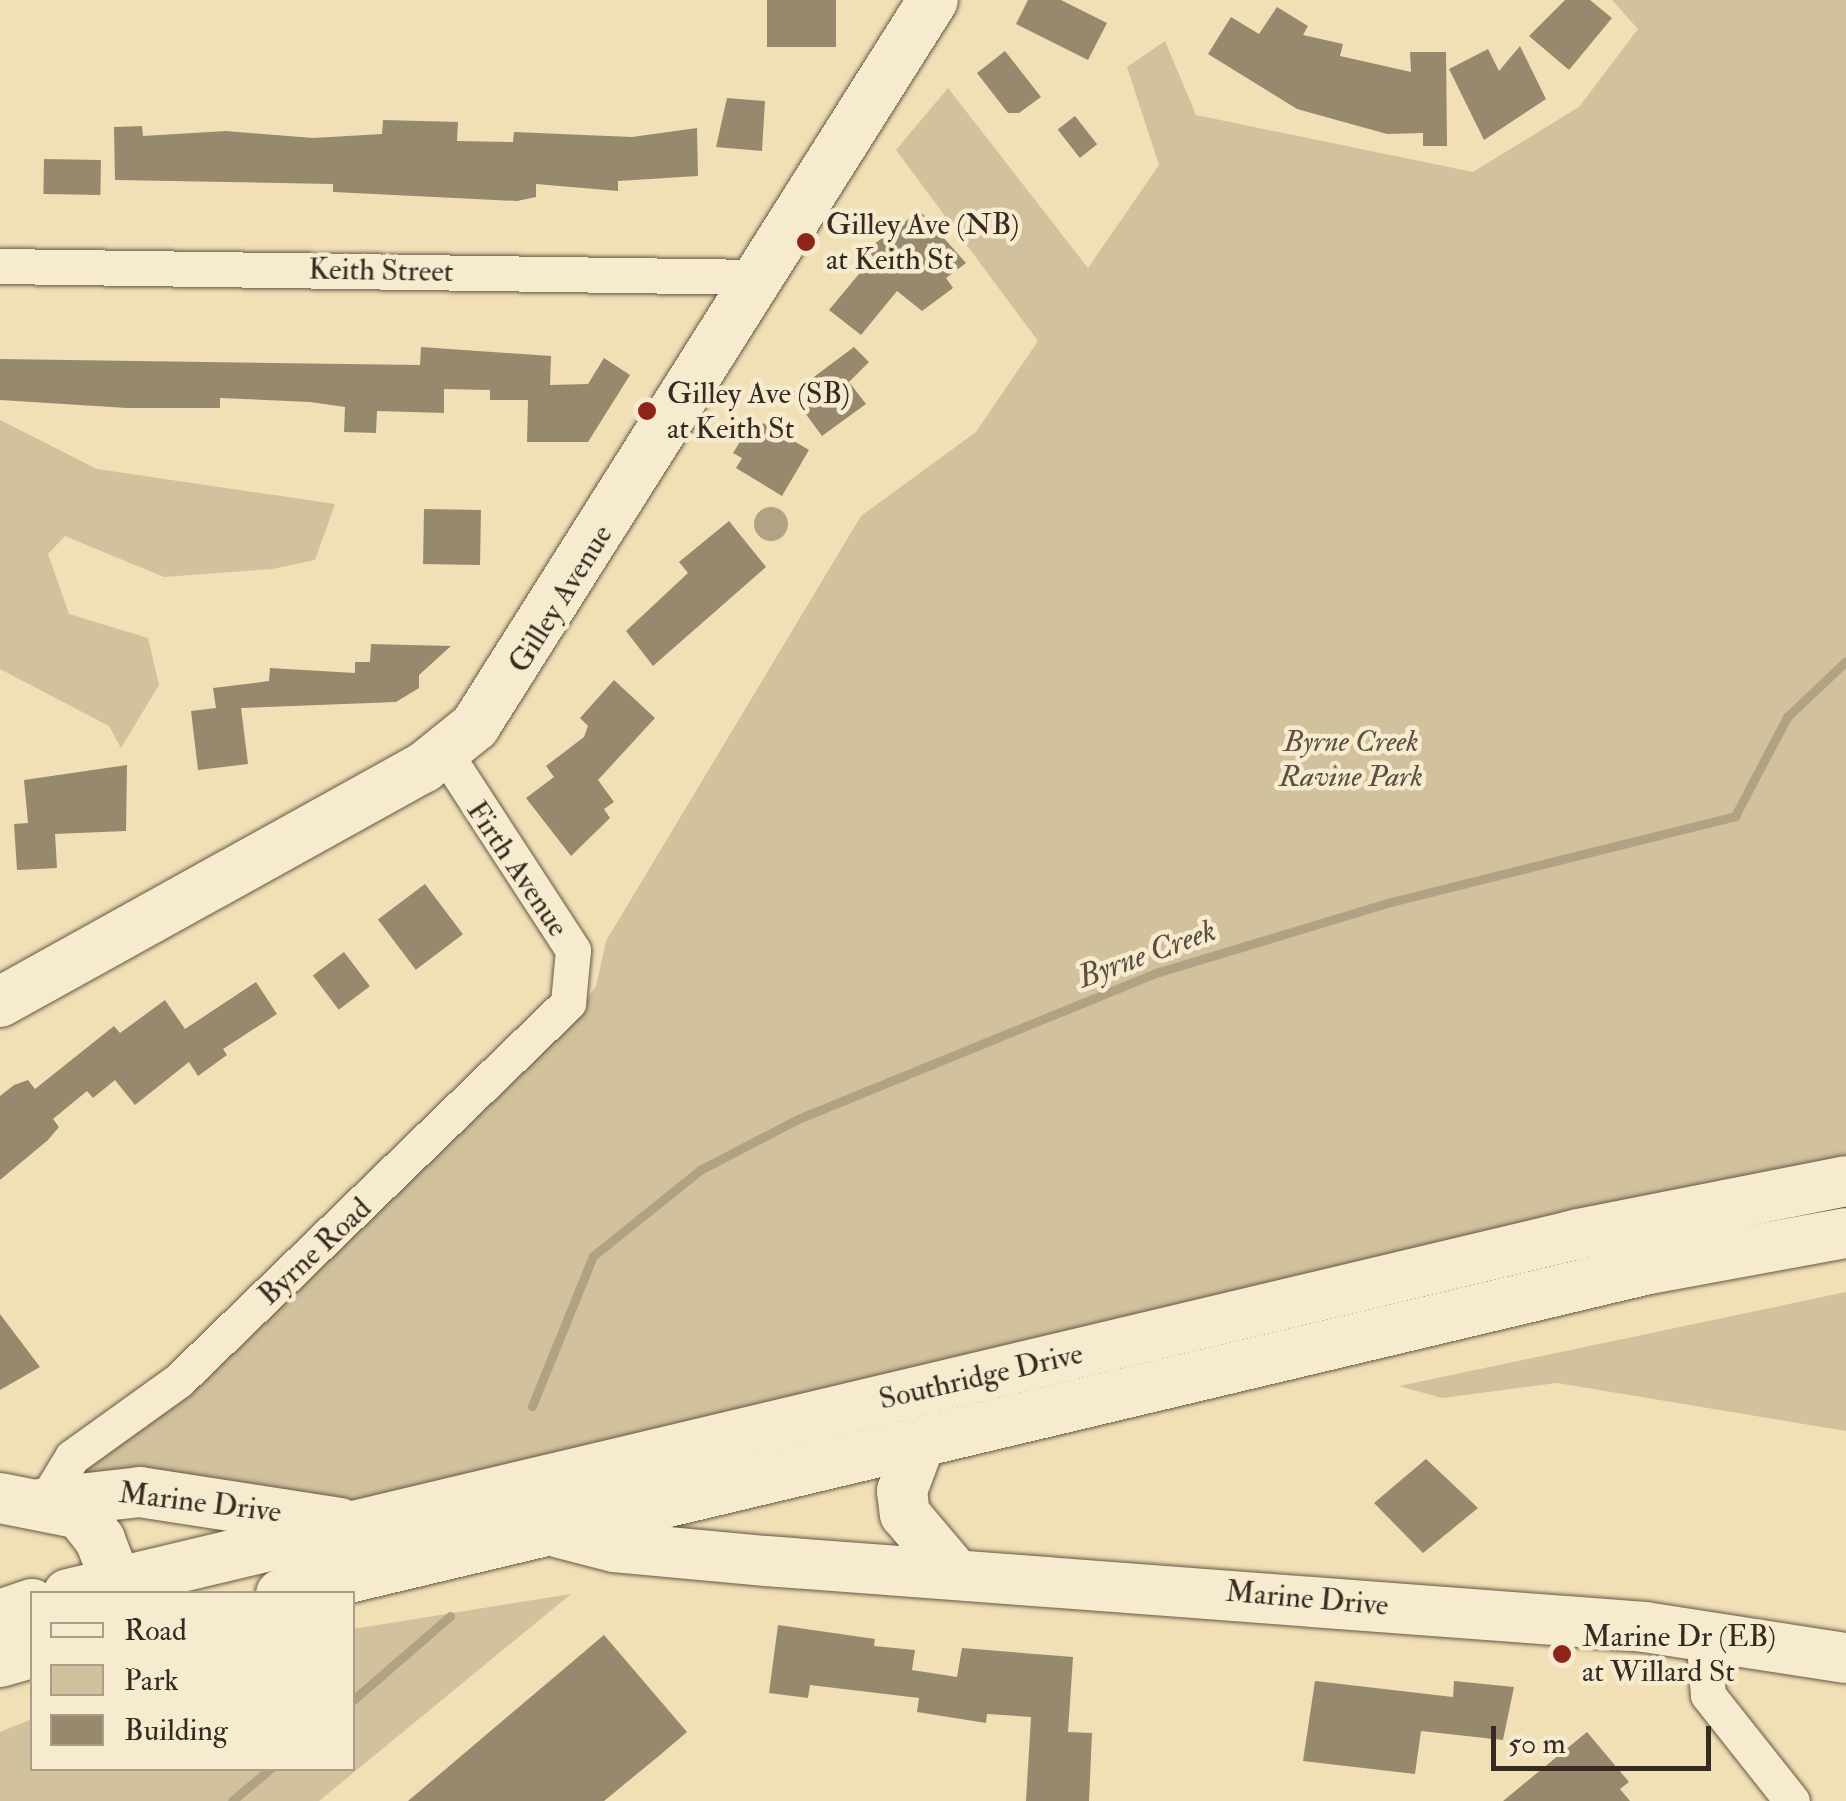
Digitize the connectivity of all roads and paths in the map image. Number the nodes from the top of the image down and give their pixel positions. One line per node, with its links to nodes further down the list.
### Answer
1 (932, 0): 3 (main road, Gilley Avenue)
2 (0, 266): 3 (street, Keith Street)
3 (762, 277): 4 (main road, Gilley Avenue)
4 (445, 754): 5 (street, Firth Avenue); 6 (main road, Gilley Avenue)
5 (574, 988): 10 (street, Byrne Road)
6 (0, 1002)
7 (1846, 1181): 11 (main road, Southridge Drive)
8 (1846, 1233): 9 (main road, Southridge Drive)
9 (920, 1443): 12 (main road, Southridge Drive); 13 (main road)
10 (22, 1501): 11 (main road, Marine Drive); 14 (main road, Marine Drive)
11 (354, 1527): 14 (main road, Southridge Drive)
12 (550, 1530): 13 (main road, Marine Drive); 16 (main road, Southridge Drive)
13 (953, 1570): 19 (main road, Marine Drive)
14 (120, 1588): 15 (main road)
15 (94, 1591)
16 (294, 1591)
17 (30, 1605): 18 (main road)
18 (0, 1614)
19 (1703, 1634): 21 (main road, Marine Drive); 23 (street)
20 (30, 1653): 22 (main road)
21 (1846, 1658)
22 (0, 1662)
23 (1792, 1801)

